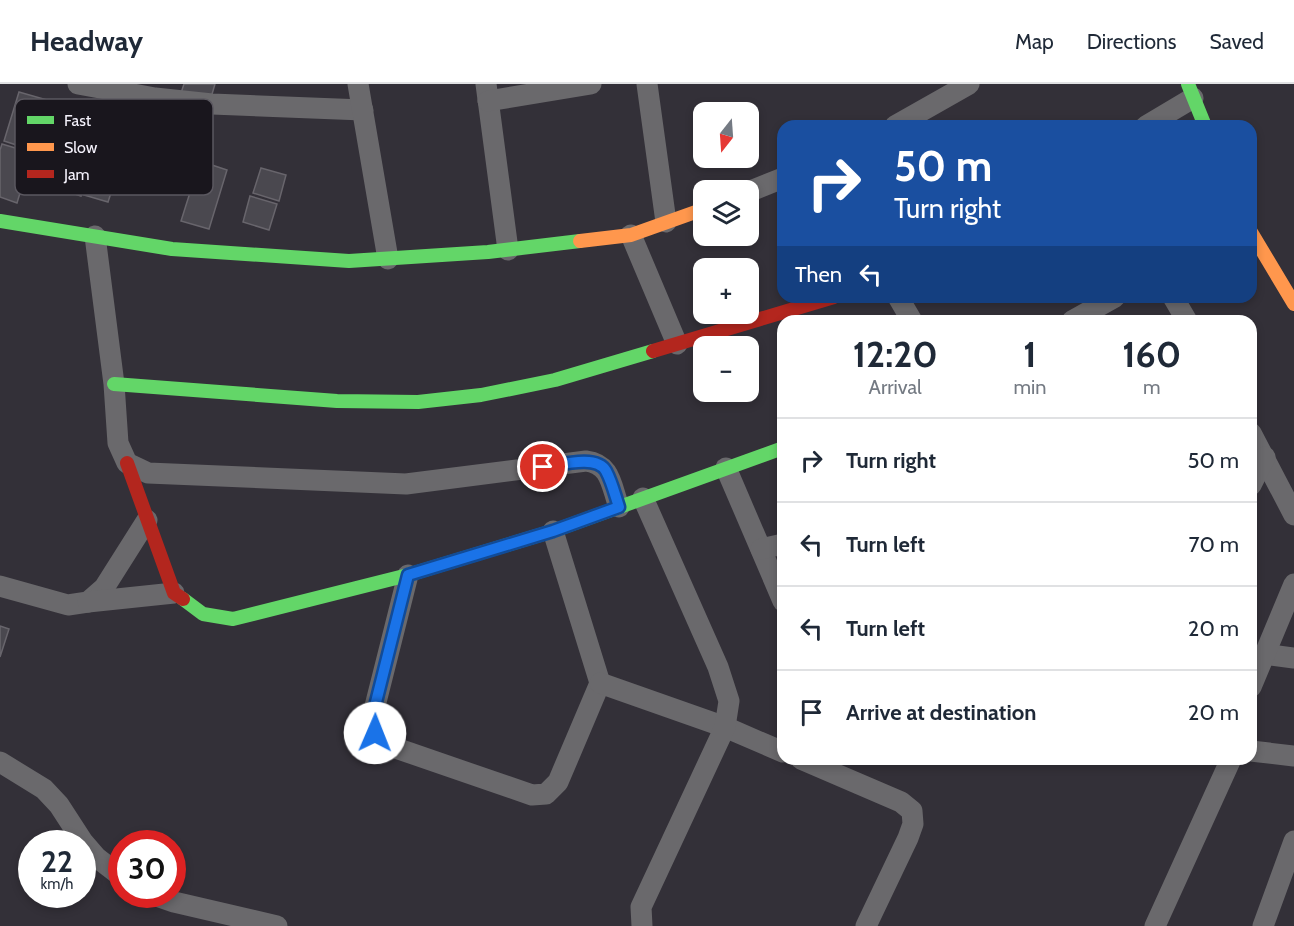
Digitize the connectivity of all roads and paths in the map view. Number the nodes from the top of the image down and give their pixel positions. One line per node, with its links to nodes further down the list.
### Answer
1 (78, 84): 8 (street)
2 (358, 84): 10 (street)
3 (591, 84): 7 (street)
4 (647, 84): 18 (street)
5 (969, 84): 11 (street)
6 (1191, 91): 12 (street); 13 (street)
7 (487, 92): 22 (street)
8 (164, 99)
9 (213, 104): 10 (street)
10 (363, 110): 23 (street)
11 (906, 120)
12 (1154, 120)
13 (1203, 120)
14 (777, 180): 15 (street)
15 (759, 188)
16 (693, 213): 18 (street)
17 (0, 221): 20 (street)
18 (666, 222): 19 (street)
19 (632, 235): 22 (street); 28 (street)
20 (95, 237): 23 (street); 29 (street)
21 (1257, 242): 26 (street)
22 (508, 250): 23 (street)
23 (388, 259)
24 (814, 303): 28 (street)
25 (1104, 303): 27 (street)
26 (1294, 304)
27 (1083, 315)
28 (677, 344): 29 (street)
29 (114, 384): 33 (street)
30 (1257, 444): 32 (street)
31 (777, 450): 34 (street)
32 (1265, 457): 35 (street); 38 (street)
33 (128, 463): 37 (street); 39 (street)
34 (726, 468): 36 (street); 42 (street)
35 (1257, 472)
36 (643, 498): 37 (street); 53 (street)
37 (619, 507): 40 (street)
38 (1294, 515)
39 (147, 520): 47 (street); 48 (street)
40 (553, 531): 43 (street); 52 (street)
41 (777, 545): 42 (street)
42 (761, 549): 46 (street)
43 (408, 575): 47 (street); 52 (street)
44 (1294, 584): 49 (street)
45 (0, 586): 48 (street)
46 (777, 587)
47 (174, 593): 48 (street)
48 (88, 602)
49 (1264, 654): 50 (street); 51 (street)
50 (1294, 658)
51 (1257, 672)
52 (600, 683): 53 (street)
53 (725, 727): 54 (street); 64 (street)
54 (777, 749)
55 (1257, 752): 56 (street)
56 (1294, 756)
57 (0, 762): 61 (street)
58 (815, 765): 65 (street)
59 (1228, 765): 66 (street)
60 (1294, 841): 67 (street)
61 (108, 866)
62 (186, 905): 63 (street)
63 (277, 926)
64 (642, 926)
65 (866, 926)
66 (1155, 926)
67 (1263, 926)

